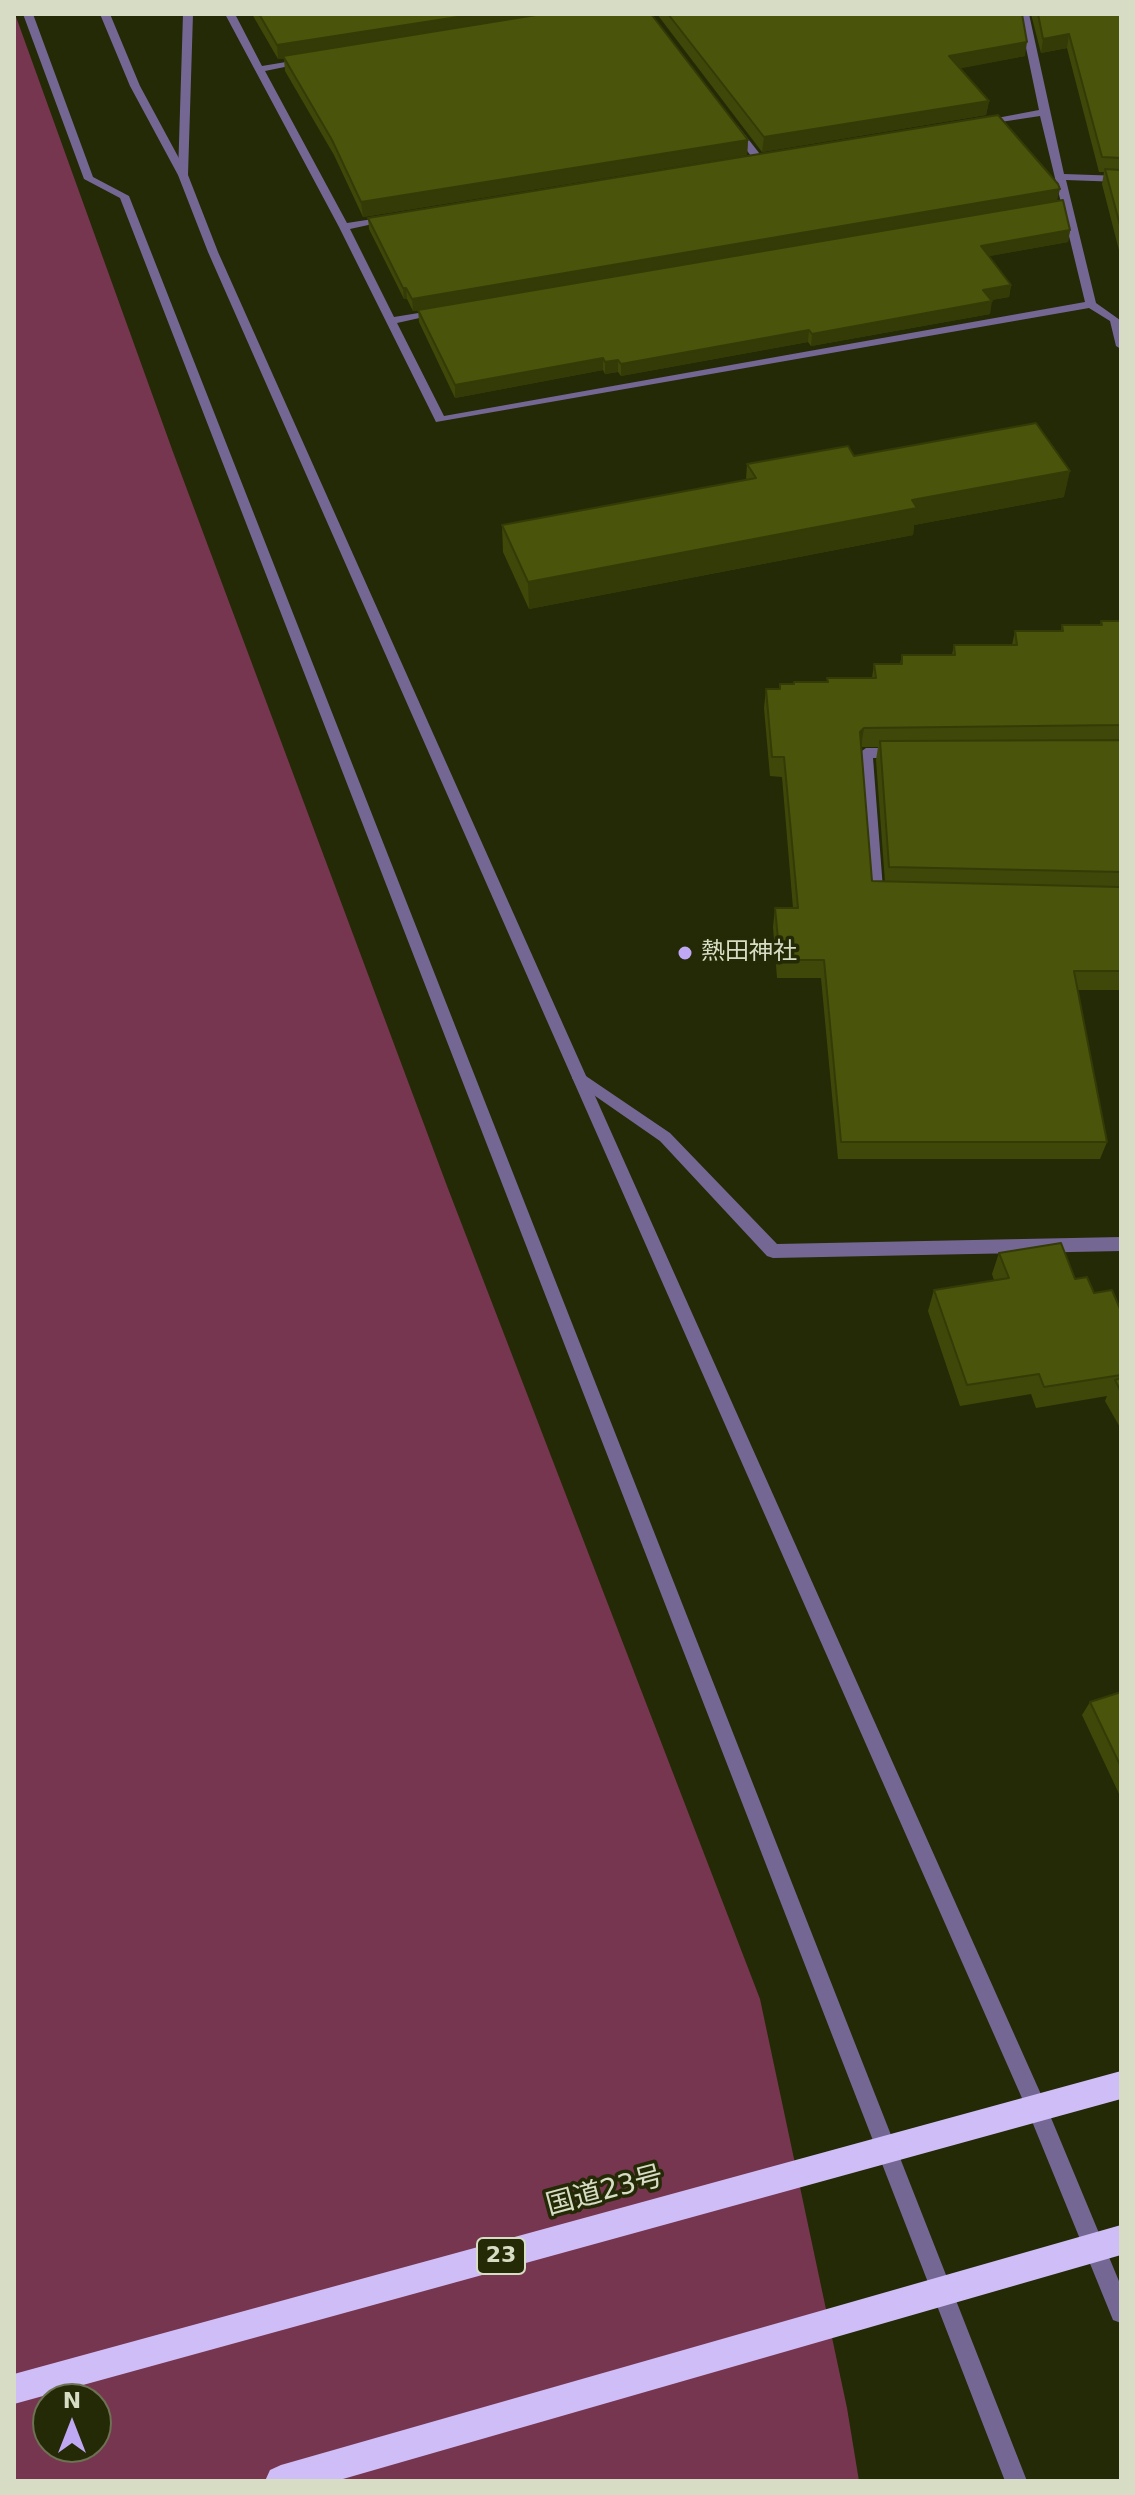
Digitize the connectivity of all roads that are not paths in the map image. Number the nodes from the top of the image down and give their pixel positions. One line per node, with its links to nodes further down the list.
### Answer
1 (28, 14): 35 (street)
2 (105, 14): 14 (street)
3 (188, 14): 14 (street)
4 (230, 14): 7 (street)
5 (1024, 14): 8 (street)
6 (319, 59): 7 (street)
7 (258, 69): 20 (street)
8 (1044, 112): 10 (street); 15 (street)
9 (731, 122): 12 (street)
10 (972, 123)
11 (774, 156): 12 (street)
12 (758, 158): 13 (street)
13 (743, 161)
14 (183, 175): 27 (street)
15 (1059, 177): 16 (street); 17 (street)
16 (1121, 179)
17 (1066, 205): 18 (street); 21 (street)
18 (1051, 207)
19 (406, 216): 20 (street)
20 (344, 227): 23 (street)
21 (1091, 304): 23 (street); 24 (street)
22 (454, 310): 23 (street)
23 (391, 321)
24 (1121, 346)
25 (914, 753): 26 (street)
26 (906, 894)
27 (580, 1078): 28 (street); 30 (street)
28 (1121, 1244)
29 (1121, 2085): 30 (highway, 国道23号 / 23)
30 (1037, 2108): 31 (street); 33 (highway, 国道23号 / 23)
31 (1108, 2244): 32 (street); 34 (highway)
32 (1121, 2312)
33 (14, 2389)
34 (281, 2481)
35 (1016, 2481)

